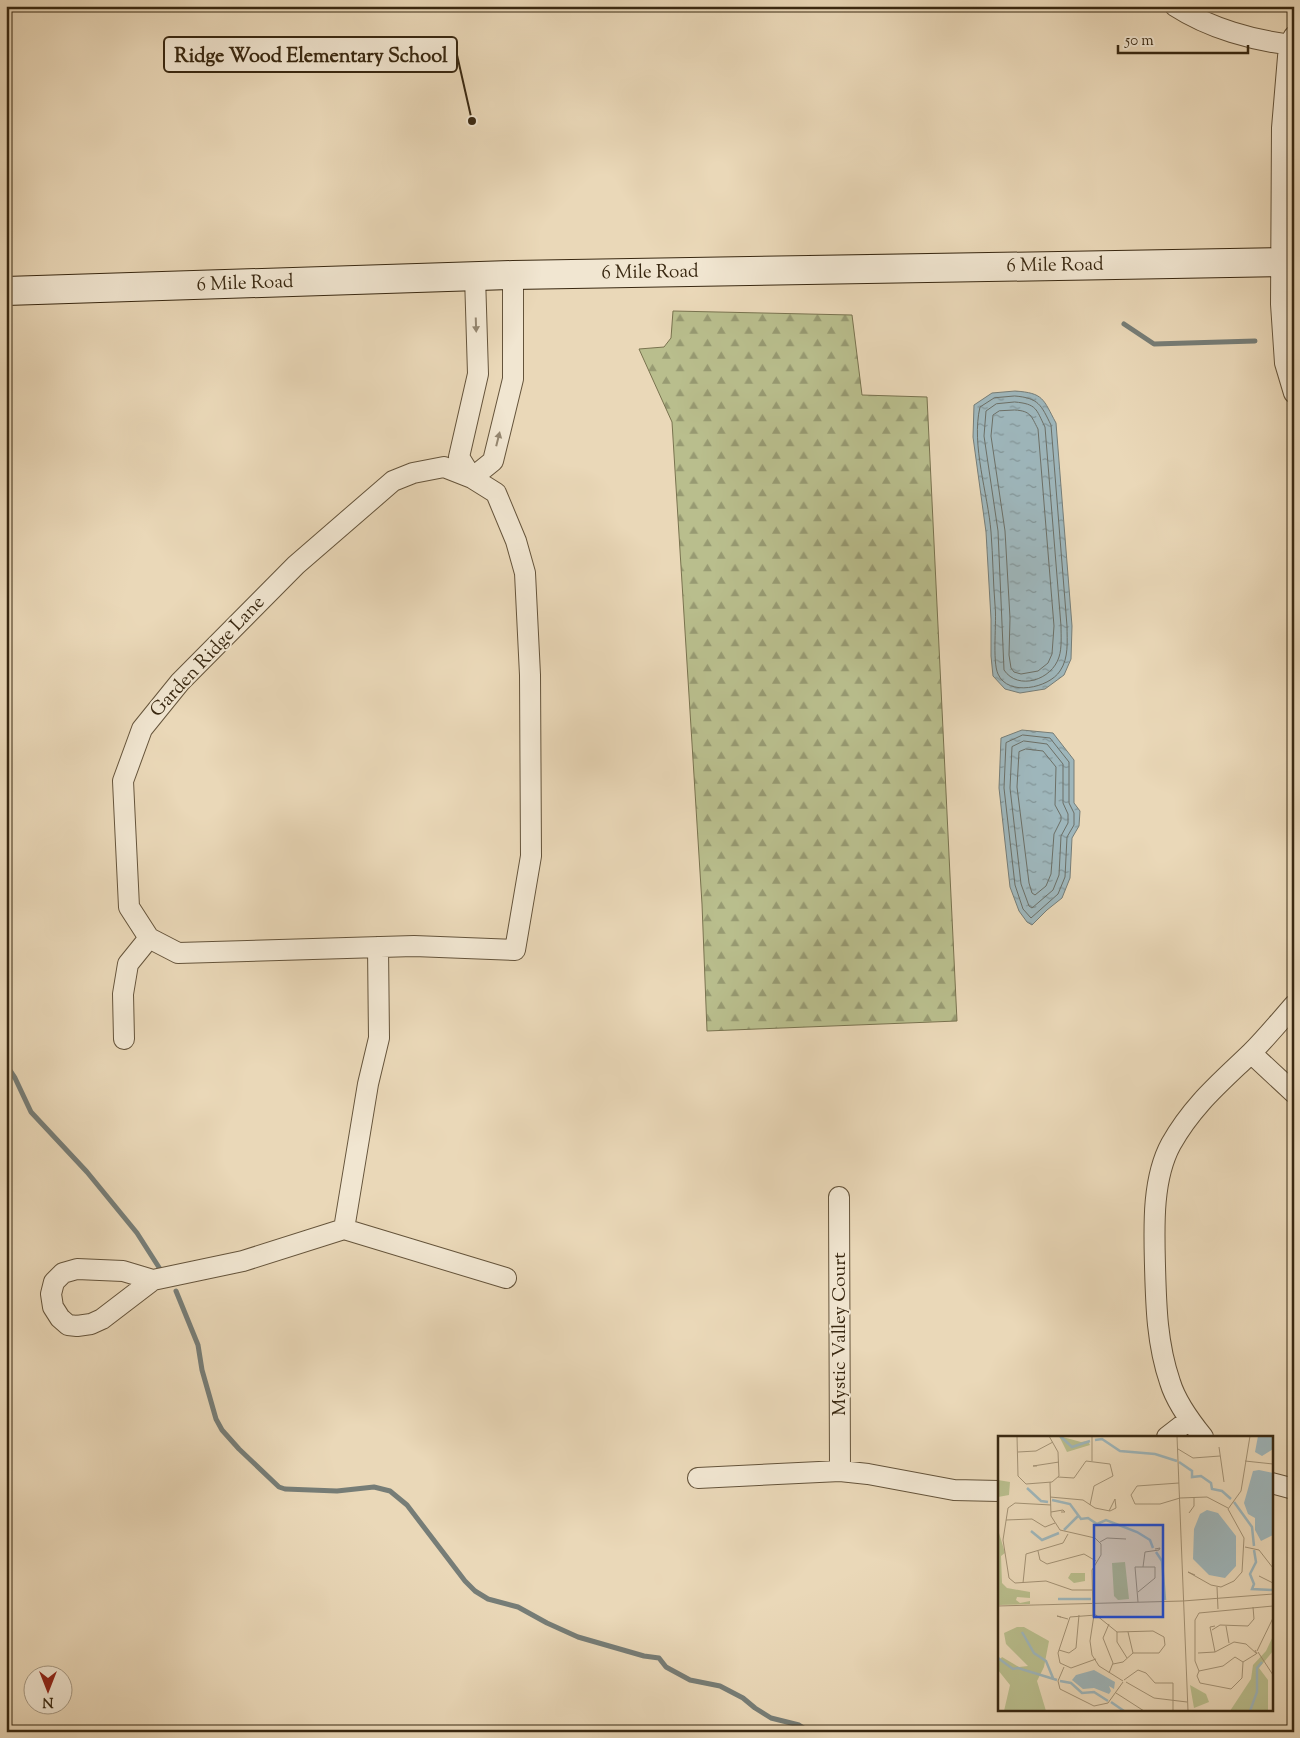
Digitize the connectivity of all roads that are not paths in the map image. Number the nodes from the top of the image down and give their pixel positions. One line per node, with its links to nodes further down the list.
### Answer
1 (1175, 6): 2 (street)
2 (1292, 42): 3 (street)
3 (1288, 262): 4 (street, 6 Mile Road); 7 (street)
4 (513, 275): 5 (street, 6 Mile Road); 8 (street, one-way to 4)
5 (475, 276): 6 (street, 6 Mile Road); 8 (street, one-way to 8)
6 (6, 291)
7 (1294, 393)
8 (472, 478): 9 (street, Garden Ridge Lane); 10 (street, Garden Ridge Lane)
9 (150, 938): 10 (street, Garden Ridge Lane); 12 (street)
10 (378, 947): 16 (street)
11 (1294, 1005): 13 (street)
12 (124, 1039)
13 (1251, 1053): 14 (street); 19 (street)
14 (1294, 1094)
15 (839, 1197): 22 (street, Mystic Valley Court)
16 (344, 1229): 17 (street); 18 (street)
17 (506, 1278)
18 (153, 1280): 18 (street)
19 (1189, 1420): 20 (street); 21 (street)
20 (1168, 1436)
21 (1202, 1436)
22 (840, 1471): 23 (street); 26 (street)
23 (698, 1478)
24 (1272, 1483): 25 (street)
25 (1294, 1489)
26 (998, 1491)

